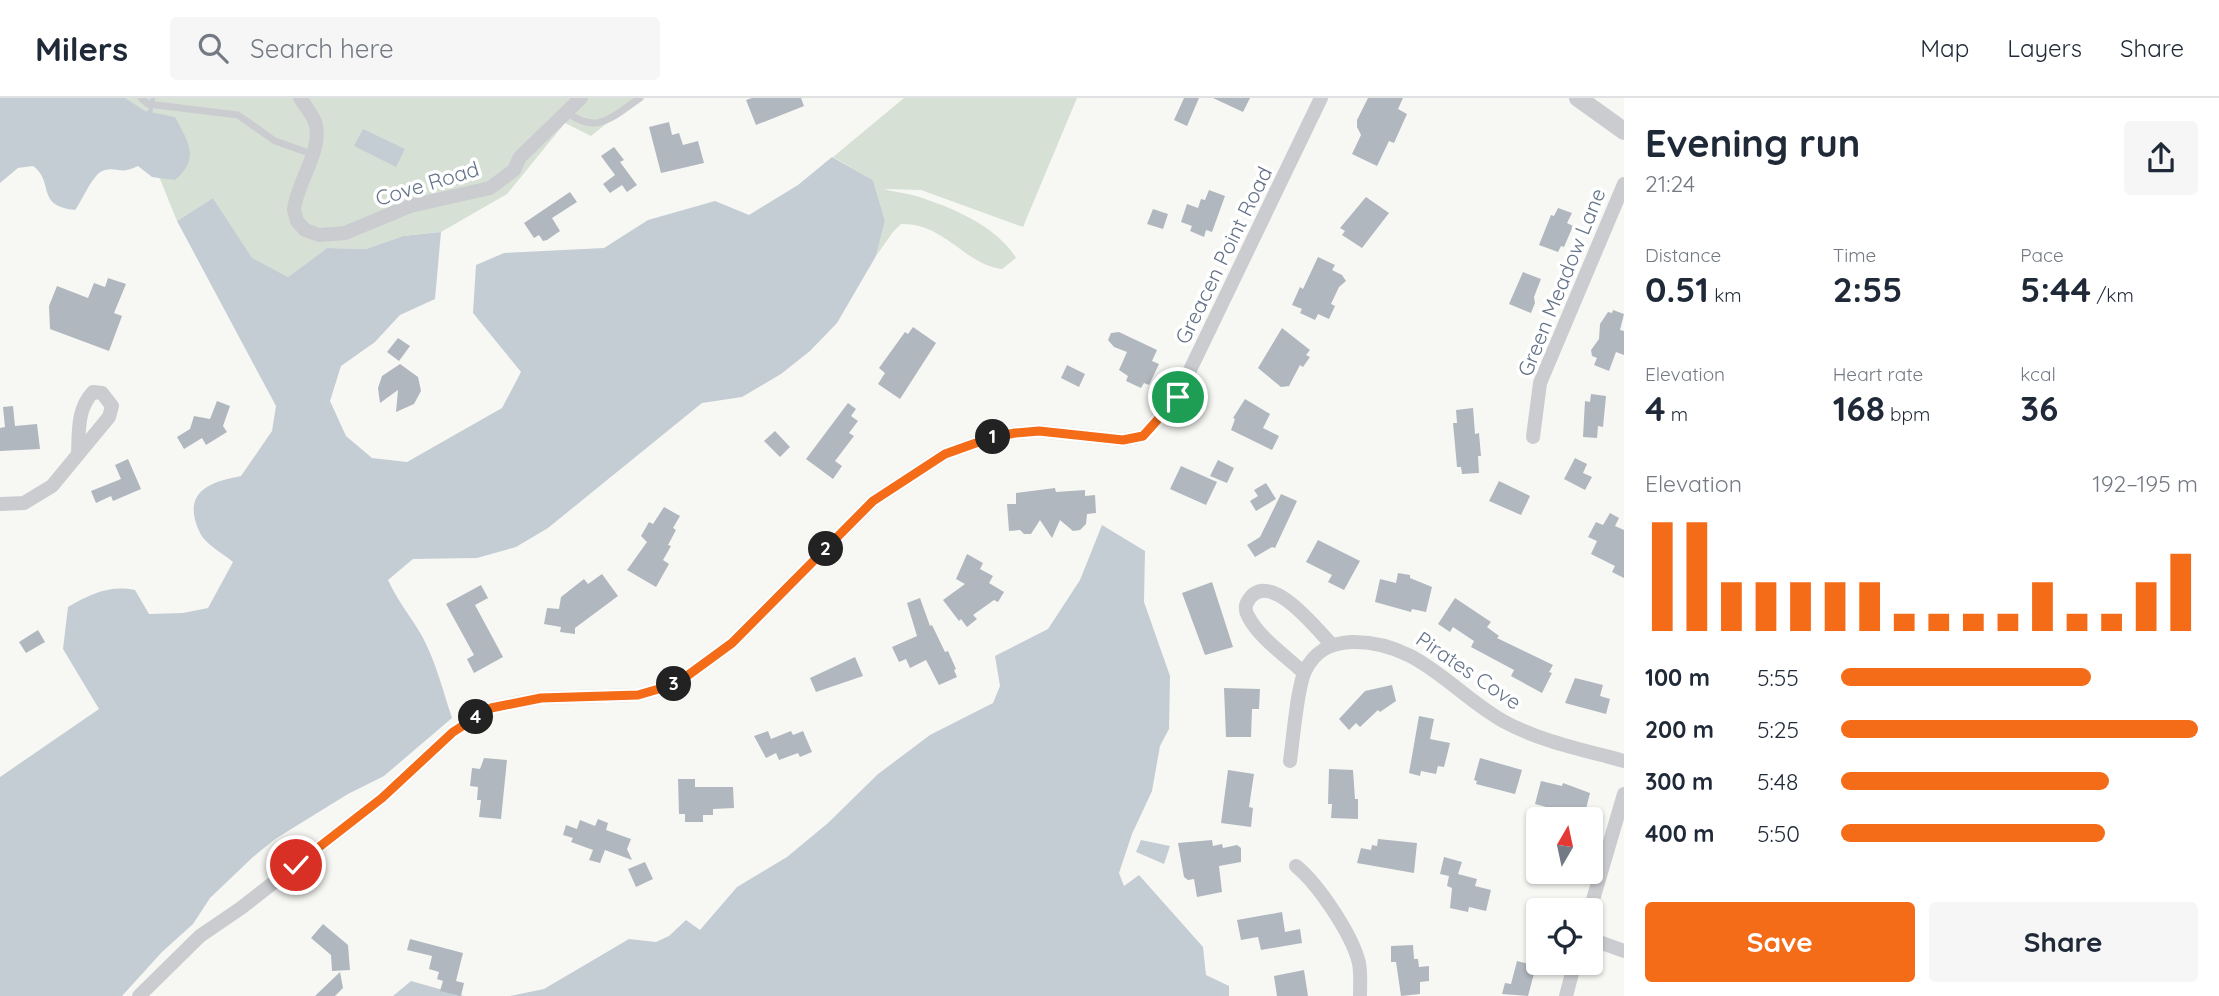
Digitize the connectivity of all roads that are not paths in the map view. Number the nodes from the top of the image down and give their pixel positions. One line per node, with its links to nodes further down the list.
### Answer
1 (141, 98): 9 (lane)
2 (300, 98): 9 (street)
3 (581, 98): 7 (street, Cove Road)
4 (640, 98): 7 (lane)
5 (1321, 98): 24 (street, Greacen Point Road)
6 (1578, 98): 8 (street)
7 (566, 112): 9 (street, Cove Road)
8 (1624, 131)
9 (312, 154)
10 (1624, 184): 11 (street, Green Meadow Lane)
11 (1533, 437)
12 (78, 453): 13 (street)
13 (0, 504)
14 (1331, 644): 15 (street); 15 (street); 17 (street, Pirates Cove)
15 (1304, 673): 16 (street)
16 (1290, 761)
17 (1624, 761)
18 (1624, 794): 20 (street)
19 (1296, 866): 25 (street)
20 (1594, 898)
21 (1603, 943): 22 (street)
22 (1624, 951)
23 (1572, 975): 26 (street)
24 (139, 996)
25 (1360, 996)
26 (1566, 996)

